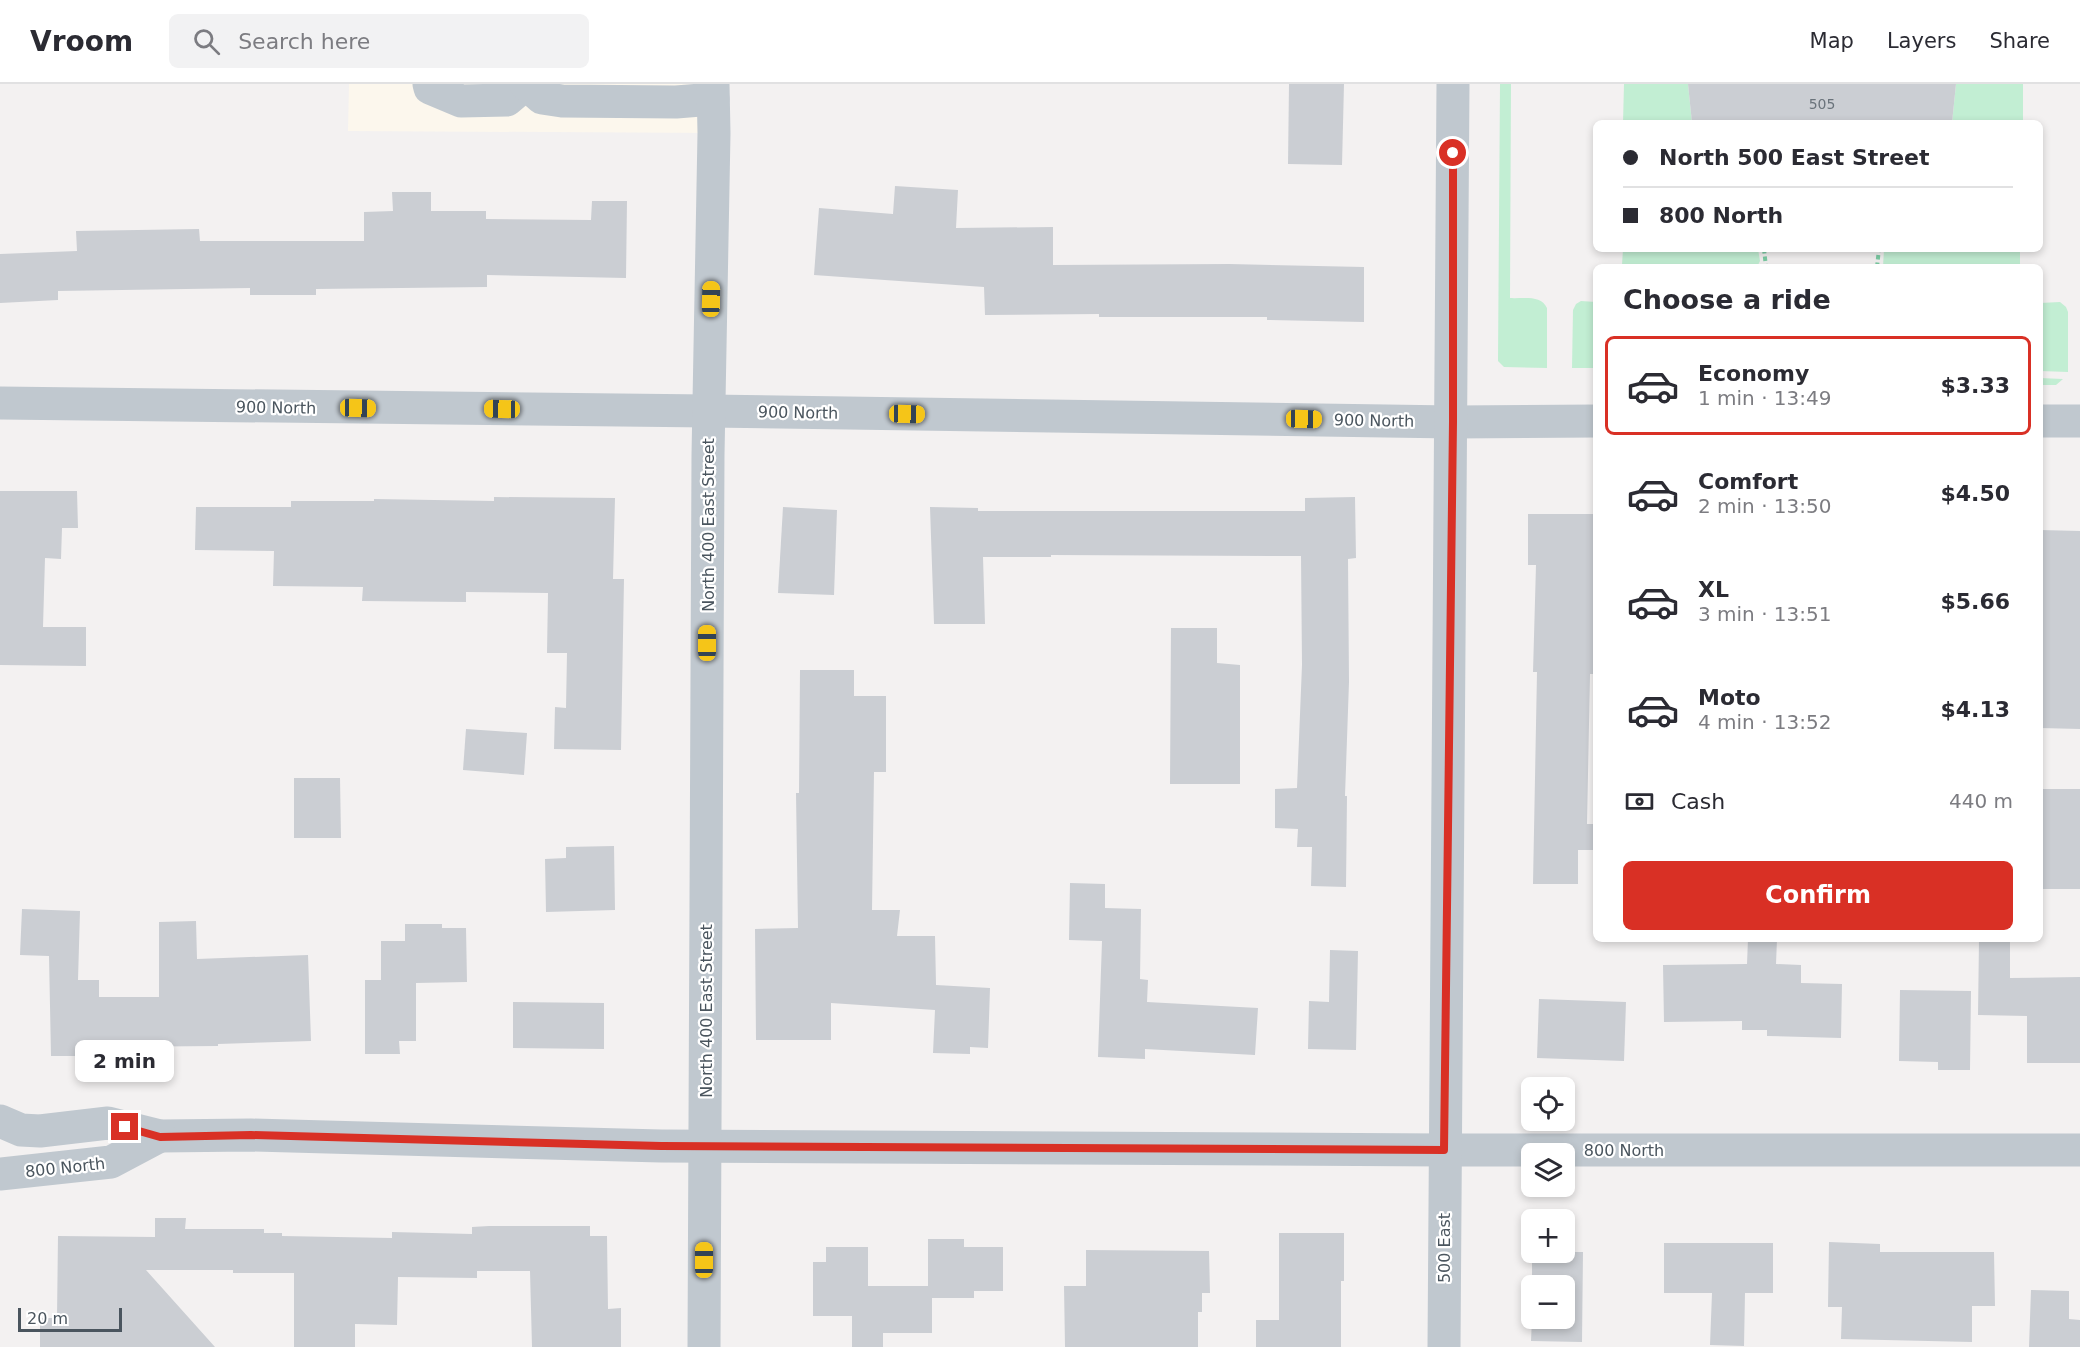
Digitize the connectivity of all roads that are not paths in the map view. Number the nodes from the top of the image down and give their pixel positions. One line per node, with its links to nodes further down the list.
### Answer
1 (429, 84): 2 (street)
2 (526, 84): 5 (street)
3 (1453, 84): 11 (street, 500 East)
4 (713, 92): 5 (street); 7 (street, North 400 East Street)
5 (613, 93)
6 (0, 404): 7 (street, 900 North)
7 (709, 411): 11 (street, 900 North); 14 (street, North 400 East Street)
8 (1593, 421): 11 (street, 900 North)
9 (2043, 421): 10 (street)
10 (2080, 421)
11 (1453, 422): 15 (street, 500 East)
12 (0, 1121): 13 (street, 800 North)
13 (160, 1137): 14 (street, 800 North); 17 (street, 800 North)
14 (705, 1146): 15 (street, 800 North); 18 (street, North 400 East Street)
15 (1444, 1150): 16 (street, 800 North); 19 (street, 500 East)
16 (2080, 1150)
17 (0, 1174)
18 (704, 1347)
19 (1444, 1347)

